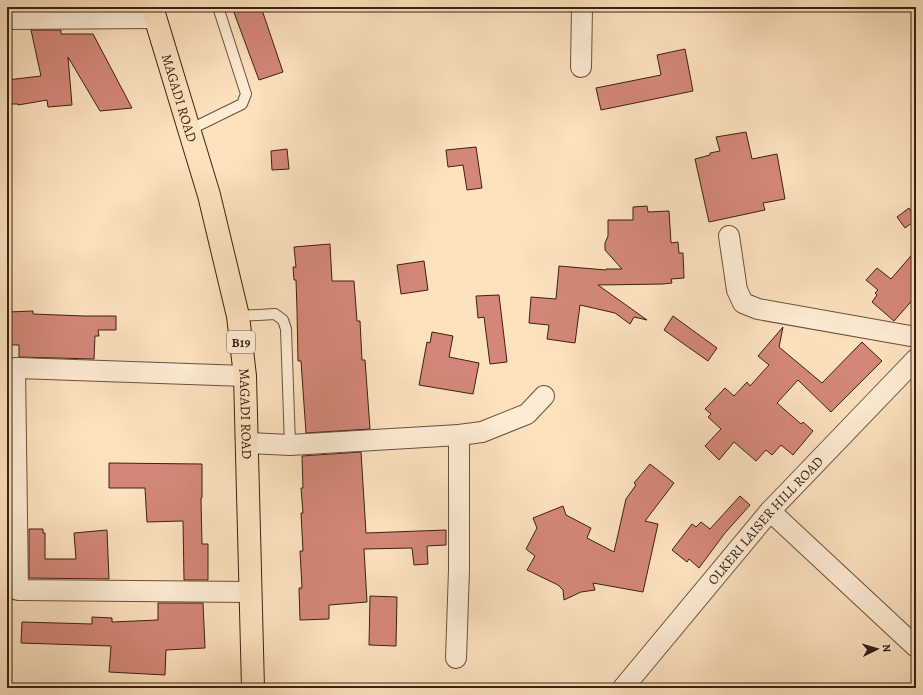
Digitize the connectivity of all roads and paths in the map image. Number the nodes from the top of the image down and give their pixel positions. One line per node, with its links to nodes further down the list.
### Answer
1 (218, 7): 6 (lane)
2 (582, 7): 5 (street)
3 (153, 13): 4 (street); 6 (highway, MAGADI ROAD / B19)
4 (7, 19)
5 (580, 67)
6 (189, 130): 8 (highway, MAGADI ROAD / B19)
7 (729, 236): 9 (street)
8 (238, 316): 12 (highway, MAGADI ROAD / B19); 16 (lane)
9 (916, 337)
10 (916, 359): 17 (street, OLKERI LAISER HILL ROAD)
11 (11, 370): 12 (street); 18 (street)
12 (246, 376): 15 (highway, MAGADI ROAD / B19)
13 (544, 396): 14 (street)
14 (459, 435): 16 (street); 20 (street)
15 (247, 443): 16 (street); 18 (highway, MAGADI ROAD / B19)
16 (290, 445)
17 (770, 511): 19 (street); 22 (street, OLKERI LAISER HILL ROAD)
18 (251, 592): 21 (highway, MAGADI ROAD / B19)
19 (916, 647)
20 (456, 658)
21 (253, 688)
22 (623, 688)

